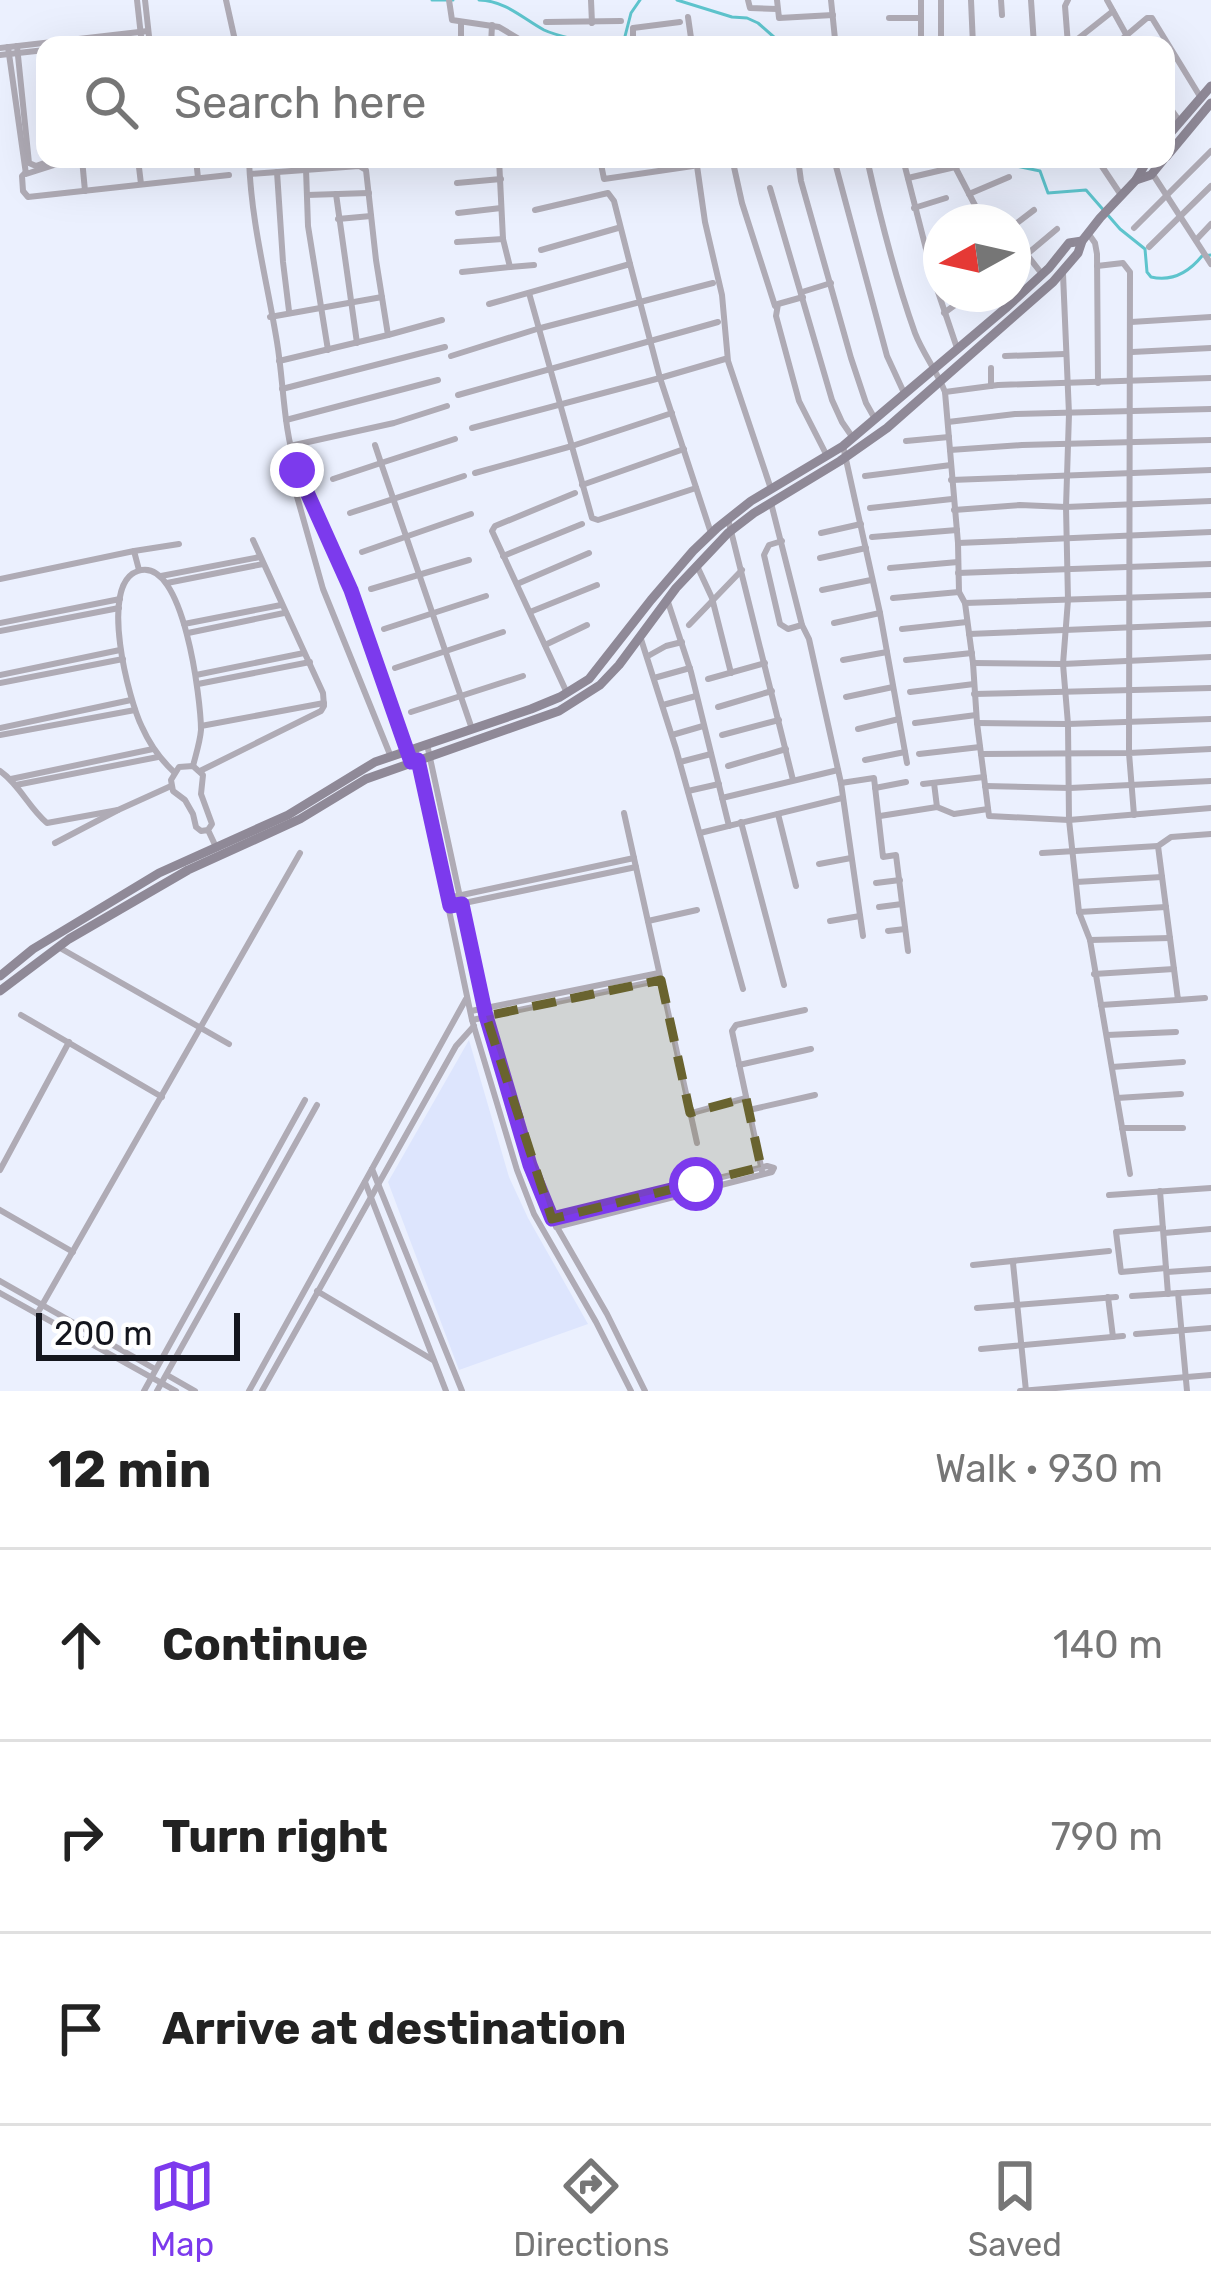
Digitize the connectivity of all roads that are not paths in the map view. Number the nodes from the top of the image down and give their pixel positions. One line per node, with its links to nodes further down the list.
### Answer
1 (141, 0): 27 (street)
2 (226, 0): 28 (street)
3 (448, 0): 22 (street)
4 (591, 0): 25 (street)
5 (748, 0): 14 (street)
6 (831, 0): 16 (street)
7 (921, 0): 20 (street)
8 (940, 0): 36 (street)
9 (971, 0): 37 (street)
10 (1001, 0): 17 (street)
11 (1031, 0): 38 (street)
12 (1068, 0): 39 (street)
13 (1107, 0): 15 (street)
14 (777, 4): 16 (street)
15 (1113, 11): 40 (street); 41 (street)
16 (833, 15): 34 (street)
17 (1001, 15)
18 (688, 17): 33 (street)
19 (889, 18): 20 (street)
20 (921, 19): 35 (street)
21 (620, 21): 25 (street)
22 (461, 22): 26 (street); 29 (street)
23 (546, 22): 25 (street)
24 (680, 22): 32 (street)
25 (592, 23)
26 (492, 25): 30 (street); 31 (street)
27 (145, 36)
28 (234, 36)
29 (461, 36)
30 (491, 36)
31 (515, 36)
32 (633, 36)
33 (691, 36)
34 (835, 36)
35 (921, 36)
36 (940, 36)
37 (973, 36)
38 (1033, 36)
39 (1068, 36)
40 (1081, 36)
41 (1127, 36): 42 (street)
42 (1164, 36)
43 (9, 50): 52 (street); 76 (street)
44 (1175, 53): 46 (street)
45 (1211, 86): 46 (main road)
46 (1206, 101): 48 (main road); 50 (main road)
47 (1175, 115): 48 (street)
48 (1180, 122): 49 (main road)
49 (1175, 128)
50 (1175, 144)
51 (1211, 151): 92 (street)
52 (36, 166)
53 (48, 168): 76 (street)
54 (83, 168): 87 (street)
55 (139, 168): 84 (street)
56 (197, 168): 80 (street)
57 (250, 168): 77 (street)
58 (325, 168): 74 (street)
59 (364, 168): 88 (street)
60 (500, 168): 82 (street)
61 (602, 168): 62 (street)
62 (662, 168)
63 (695, 168): 209 (street)
64 (734, 168): 134 (street)
65 (799, 168): 127 (street)
66 (836, 168): 170 (street)
67 (869, 168): 159 (street)
68 (905, 168): 81 (street)
69 (938, 168): 81 (street)
70 (956, 168): 90 (street)
71 (1103, 168): 91 (street)
72 (1143, 168): 91 (main road)
73 (1148, 168): 92 (street)
74 (306, 169): 75 (street); 93 (street)
75 (277, 171): 77 (street); 136 (street)
76 (26, 172): 87 (street)
77 (250, 173): 138 (street)
78 (229, 175): 80 (street)
79 (1010, 177): 90 (street)
80 (198, 178): 84 (street)
81 (908, 178): 97 (street)
82 (501, 179): 83 (street); 96 (street)
83 (457, 183)
84 (141, 184): 87 (street)
85 (1211, 186): 103 (street)
86 (770, 188): 129 (street)
87 (86, 191)
88 (369, 193): 89 (street); 102 (street)
89 (336, 194): 93 (street); 104 (street)
90 (969, 194): 95 (street)
91 (1121, 195): 109 (main road)
92 (1167, 195): 103 (street); 107 (street)
93 (307, 196): 135 (street)
94 (946, 198): 97 (street)
95 (974, 204)
96 (502, 208): 101 (street); 111 (street)
97 (914, 208): 110 (street)
98 (535, 210): 106 (street)
99 (1034, 210): 100 (street)
100 (1031, 212)
101 (458, 213)
102 (371, 216): 104 (street); 130 (street)
103 (1181, 218): 112 (street); 114 (street)
104 (338, 220): 131 (street)
105 (1211, 224): 112 (street)
106 (620, 227): 115 (street); 119 (street)
107 (1134, 228)
108 (1057, 229): 116 (street)
109 (1085, 237): 121 (street); 123 (main road); 125 (main road)
110 (923, 238)
111 (503, 239): 113 (street); 122 (street)
112 (1196, 240): 117 (street)
113 (458, 242)
114 (1149, 247)
115 (541, 250)
116 (1031, 252)
117 (1209, 258)
118 (1031, 260): 125 (street)
119 (630, 264): 128 (street); 132 (street)
120 (534, 265): 122 (street)
121 (1097, 266): 142 (street); 165 (street)
122 (511, 267): 124 (street)
123 (1063, 270): 152 (street); 163 (main road)
124 (462, 272)
125 (1042, 274): 148 (main road)
126 (713, 283): 132 (street)
127 (831, 284): 129 (street); 179 (street)
128 (529, 292): 133 (street); 143 (street)
129 (802, 294): 134 (street); 182 (street)
130 (382, 297): 131 (street); 144 (street)
131 (351, 302): 135 (street); 146 (street)
132 (640, 302): 143 (street); 145 (street)
133 (489, 304)
134 (776, 306): 195 (street)
135 (321, 307): 136 (street); 150 (street)
136 (289, 311): 138 (street)
137 (944, 313): 148 (street)
138 (270, 316): 156 (street)
139 (1211, 317): 142 (street)
140 (442, 320): 144 (street)
141 (718, 322): 145 (street)
142 (1131, 322): 151 (street)
143 (537, 329): 153 (street); 158 (street)
144 (388, 335): 146 (street)
145 (650, 340): 158 (street); 160 (street)
146 (357, 344): 150 (street)
147 (445, 346): 168 (street)
148 (957, 348): 159 (main road)
149 (1211, 348): 151 (street)
150 (328, 350): 156 (street)
151 (1132, 352): 164 (street)
152 (1065, 354): 154 (street); 166 (street)
153 (451, 356)
154 (1005, 356)
155 (725, 359): 160 (street)
156 (279, 361): 168 (street)
157 (992, 368): 167 (street)
158 (549, 369): 171 (street); 173 (street)
159 (933, 369): 163 (street); 170 (main road)
160 (660, 378): 173 (street); 176 (street)
161 (1211, 378): 164 (street)
162 (438, 380): 178 (street)
163 (940, 380): 169 (street); 194 (main road)
164 (1131, 382): 165 (street); 175 (street)
165 (1098, 383): 166 (street)
166 (1067, 385): 167 (street); 177 (street)
167 (992, 386): 169 (street)
168 (282, 389): 178 (street)
169 (945, 392): 180 (street)
170 (905, 394): 179 (main road)
171 (458, 395)
172 (447, 406): 190 (street)
173 (559, 406): 181 (street); 191 (street)
174 (1211, 409): 175 (street)
175 (1130, 411): 177 (street); 187 (street)
176 (672, 413): 191 (street); 192 (street)
177 (1069, 414): 180 (street); 189 (street)
178 (286, 420): 190 (street)
179 (876, 420): 182 (main road)
180 (948, 422): 183 (street)
181 (472, 428)
182 (853, 437): 194 (main road)
183 (949, 437): 186 (street); 193 (street)
184 (455, 439): 197 (street)
185 (1211, 440): 187 (street)
186 (906, 441)
187 (1131, 443): 189 (street); 201 (street)
188 (375, 445): 197 (street)
189 (1066, 445): 193 (street); 204 (street)
190 (290, 446): 196 (street)
191 (572, 446): 200 (street); 207 (street)
192 (684, 449): 207 (street); 208 (street)
193 (950, 450): 198 (street)
194 (845, 451): 195 (main road); 214 (main road); 222 (street)
195 (827, 456): 209 (main road)
196 (293, 459): 354 (street); 356 (street)
197 (381, 463): 205 (street); 211 (street)
198 (951, 466): 203 (street); 206 (street)
199 (1211, 470): 201 (street)
200 (475, 473)
201 (1131, 473): 204 (street); 215 (street)
202 (464, 476): 211 (street)
203 (865, 476)
204 (1066, 477): 206 (street); 216 (street)
205 (334, 478)
206 (951, 480): 212 (street)
207 (582, 485): 208 (street)
208 (696, 488): 226 (street)
209 (771, 489): 223 (main road)
210 (574, 493): 240 (street)
211 (394, 499): 219 (street); 229 (street)
212 (952, 499): 217 (street); 218 (street)
213 (1211, 501): 215 (street)
214 (771, 503): 223 (main road); 233 (street)
215 (1131, 504): 216 (street); 228 (street)
216 (1066, 507): 218 (street); 231 (street)
217 (870, 508)
218 (954, 510): 224 (street)
219 (350, 513)
220 (472, 514): 229 (street)
221 (582, 524): 240 (street)
222 (861, 524): 227 (street); 236 (street)
223 (729, 525): 226 (main road); 246 (main road); 251 (street)
224 (956, 530): 230 (street); 234 (street)
225 (1211, 532): 228 (street)
226 (711, 533): 318 (main road)
227 (821, 533)
228 (1129, 536): 231 (street); 247 (street)
229 (407, 537): 238 (street); 253 (street)
230 (872, 537)
231 (1067, 537): 234 (street); 249 (street)
232 (253, 539): 242 (street)
233 (782, 541): 279 (street); 279 (street)
234 (958, 543): 244 (street)
235 (179, 544): 237 (street)
236 (866, 548): 241 (street); 256 (street)
237 (134, 551): 250 (street); 254 (street)
238 (362, 552)
239 (589, 553): 257 (street)
240 (503, 556): 257 (street)
241 (820, 558)
242 (262, 560): 255 (street); 271 (street)
243 (470, 560): 253 (street)
244 (958, 562): 248 (street); 252 (street)
245 (1211, 564): 247 (street)
246 (697, 565): 264 (street); 267 (main road)
247 (1129, 566): 249 (street); 266 (street)
248 (890, 568)
249 (1068, 568): 252 (street); 268 (street)
250 (139, 570): 255 (street); 270 (street)
251 (742, 570): 264 (street); 303 (street)
252 (958, 573): 261 (street)
253 (421, 575): 259 (street); 273 (street)
254 (0, 579)
255 (163, 580): 283 (street)
256 (873, 580): 260 (street); 274 (street)
257 (517, 584): 272 (street)
258 (597, 585): 272 (street)
259 (371, 589)
260 (822, 590)
261 (959, 592): 265 (street); 269 (street)
262 (1211, 595): 266 (street)
263 (486, 596): 273 (street)
264 (712, 598): 280 (street); 307 (street)
265 (893, 598)
266 (1129, 598): 268 (street); 282 (street)
267 (668, 599): 289 (main road); 290 (street)
268 (1068, 600): 269 (street); 286 (street)
269 (965, 603): 275 (street)
270 (120, 604): 281 (street); 295 (street)
271 (284, 609): 283 (street); 294 (street)
272 (530, 612): 291 (street)
273 (434, 613): 284 (street); 292 (street)
274 (880, 613): 276 (street); 293 (street)
275 (968, 622): 285 (street); 288 (street)
276 (833, 623)
277 (1211, 624): 282 (street)
278 (586, 625): 291 (street)
279 (802, 625): 362 (street)
280 (688, 626)
281 (0, 627)
282 (1130, 627): 286 (street); 301 (street)
283 (186, 628): 311 (street)
284 (385, 629)
285 (902, 629)
286 (1066, 631): 288 (street); 304 (street)
287 (503, 632): 292 (street)
288 (969, 634): 298 (street)
289 (640, 635): 296 (street); 347 (main road)
290 (682, 642): 296 (street); 306 (street)
291 (545, 645): 318 (street)
292 (447, 651): 305 (street); 322 (street)
293 (887, 652): 299 (street); 314 (street)
294 (305, 653): 302 (street); 311 (street)
295 (122, 654): 310 (street); 325 (street)
296 (648, 656): 309 (street)
297 (1211, 657): 301 (street)
298 (972, 658): 300 (street); 304 (street); 313 (street)
299 (843, 660)
300 (906, 660)
301 (1129, 660): 304 (street); 317 (street)
302 (310, 662): 311 (street); 326 (street)
303 (765, 663): 307 (street); 316 (street)
304 (1063, 664): 320 (street)
305 (395, 668)
306 (690, 668): 309 (street); 323 (street)
307 (731, 673): 312 (street)
308 (524, 676): 322 (street)
309 (654, 678): 327 (street)
310 (0, 679)
311 (197, 679): 339 (street)
312 (708, 679)
313 (974, 684): 319 (street); 321 (street)
314 (893, 687): 324 (street); 331 (street)
315 (1211, 688): 317 (street)
316 (772, 691): 328 (street); 334 (street)
317 (1130, 691): 320 (street); 335 (street)
318 (567, 692): 340 (main road)
319 (910, 692)
320 (1065, 693): 321 (street); 337 (street)
321 (974, 694): 332 (street)
322 (463, 695): 330 (street); 340 (street)
323 (696, 696): 327 (street); 338 (street)
324 (846, 697)
325 (131, 700): 329 (street); 342 (street)
326 (324, 703): 339 (street); 361 (street)
327 (663, 705): 343 (street)
328 (718, 707)
329 (135, 710): 342 (street); 350 (street)
330 (411, 712)
331 (899, 719): 341 (street); 349 (street)
332 (976, 719): 336 (street); 337 (street); 348 (street)
333 (1211, 719): 335 (street)
334 (779, 720): 344 (street); 345 (street)
335 (1129, 722): 337 (street); 351 (street)
336 (915, 723)
337 (1068, 724): 355 (street)
338 (704, 725): 343 (street); 352 (street)
339 (201, 726): 361 (street)
340 (472, 729): 347 (main road)
341 (858, 729)
342 (0, 731)
343 (672, 735): 358 (street)
344 (722, 735)
345 (786, 749): 360 (street); 365 (street)
346 (1211, 749): 351 (street)
347 (429, 750): 354 (main road); 409 (street)
348 (980, 751): 353 (street); 355 (street); 369 (street)
349 (905, 752): 357 (street); 359 (street)
350 (156, 753): 364 (street); 367 (street)
351 (1129, 753): 355 (street); 374 (street)
352 (712, 754): 358 (street); 372 (street)
353 (919, 754)
354 (413, 755): 356 (main road); 410 (street); 424 (main road)
355 (1069, 755): 377 (street)
356 (391, 757): 397 (main road)
357 (865, 760)
358 (680, 762): 378 (street)
359 (907, 763)
360 (728, 766)
361 (196, 768): 364 (street); 392 (street)
362 (838, 770): 365 (street); 370 (street)
363 (0, 771): 367 (street)
364 (174, 772): 375 (street)
365 (794, 780): 379 (street)
366 (1211, 781): 374 (street)
367 (13, 782): 384 (street)
368 (906, 782): 376 (street)
369 (984, 782): 371 (street); 377 (street); 383 (street)
370 (841, 783): 376 (street); 380 (street)
371 (934, 783): 373 (street); 381 (street)
372 (718, 784): 378 (street); 379 (street)
373 (923, 784)
374 (1131, 784): 377 (street); 387 (street)
375 (171, 786): 384 (street); 392 (street)
376 (875, 788): 388 (street)
377 (1070, 788): 389 (street)
378 (688, 791): 393 (street)
379 (722, 797): 391 (street)
380 (843, 797): 385 (street); 401 (street)
381 (937, 806): 383 (street); 388 (street)
382 (1211, 808): 387 (street)
383 (988, 809): 389 (street)
384 (118, 810): 395 (street)
385 (778, 812): 390 (street); 408 (street)
386 (624, 813): 402 (street)
387 (1133, 815): 389 (street)
388 (879, 817): 405 (street)
389 (1069, 820): 398 (street)
390 (741, 822): 391 (street); 430 (street)
391 (729, 826): 393 (street)
392 (208, 830): 397 (street)
393 (700, 833): 431 (street)
394 (1211, 834): 396 (street)
395 (55, 843)
396 (1159, 846): 398 (street); 404 (street)
397 (216, 847): 424 (main road)
398 (1072, 851): 400 (street); 406 (street)
399 (300, 853): 441 (street)
400 (1042, 853)
401 (852, 858): 403 (street); 416 (street)
402 (635, 862): 409 (street); 417 (street)
403 (819, 864)
404 (1162, 877): 406 (street); 413 (street)
405 (900, 880): 407 (street); 411 (street)
406 (1076, 882): 415 (street)
407 (876, 883)
408 (796, 886)
409 (461, 899): 410 (street); 438 (street)
410 (449, 902): 433 (street)
411 (902, 904): 412 (street); 419 (street)
412 (879, 907)
413 (1166, 907): 415 (street); 422 (street)
414 (697, 910): 417 (street)
415 (1079, 912): 423 (street)
416 (860, 916): 418 (street); 421 (street)
417 (648, 921): 429 (street)
418 (830, 921)
419 (905, 929): 420 (street); 425 (street)
420 (888, 931)
421 (863, 936)
422 (1170, 938): 423 (street); 426 (street)
423 (1090, 940): 427 (street)
424 (55, 942): 428 (main road); 432 (main road); 441 (street)
425 (908, 951)
426 (1174, 969): 427 (street); 435 (street)
427 (1094, 974): 436 (street)
428 (0, 976)
429 (660, 976): 438 (street); 458 (street)
430 (784, 985)
431 (743, 989)
432 (0, 991)
433 (468, 996): 440 (street); 462 (street)
434 (1205, 998): 435 (street)
435 (1178, 1000): 436 (street)
436 (1102, 1005): 443 (street)
437 (805, 1010): 448 (street)
438 (485, 1012): 440 (street); 472 (street)
439 (22, 1015): 444 (street)
440 (472, 1019): 465 (street); 513 (street)
441 (201, 1028): 445 (street); 452 (street)
442 (1176, 1032): 443 (street)
443 (1107, 1036): 449 (street)
444 (69, 1042): 452 (street); 463 (street)
445 (229, 1044)
446 (811, 1049): 448 (street)
447 (1183, 1062): 449 (street)
448 (739, 1065): 453 (street)
449 (1112, 1067): 454 (street)
450 (1180, 1094): 454 (street)
451 (815, 1095): 457 (street)
452 (162, 1097): 476 (street)
453 (746, 1097): 457 (street); 458 (street)
454 (1117, 1098): 459 (street)
455 (305, 1100): 500 (street)
456 (317, 1106): 503 (street)
457 (749, 1110): 472 (street)
458 (690, 1113): 461 (street)
459 (1121, 1128): 460 (street); 464 (street)
460 (1183, 1128)
461 (697, 1143)
462 (373, 1169): 465 (street); 466 (street)
463 (0, 1170)
464 (1130, 1174)
465 (379, 1180): 469 (street); 512 (street)
466 (365, 1182): 469 (street); 509 (street)
467 (1211, 1188): 468 (street)
468 (1160, 1191): 470 (street); 474 (street)
469 (371, 1194): 483 (street); 499 (street)
470 (1109, 1195)
471 (0, 1210): 476 (street)
472 (554, 1223): 514 (street)
473 (1211, 1229): 474 (street)
474 (1163, 1230): 480 (street); 480 (street)
475 (1109, 1251): 477 (street)
476 (73, 1252): 489 (street)
477 (1013, 1263): 478 (street); 488 (street)
478 (974, 1265)
479 (1211, 1269): 480 (street)
480 (1166, 1270): 486 (street)
481 (0, 1281): 489 (street)
482 (1211, 1291): 485 (street)
483 (317, 1292): 499 (street); 510 (street)
484 (0, 1293): 491 (street)
485 (1178, 1293): 486 (street); 493 (street)
486 (1168, 1294): 487 (street)
487 (1132, 1296)
488 (1017, 1304): 490 (street); 496 (street); 497 (street)
489 (42, 1305): 491 (street); 500 (street)
490 (976, 1308)
491 (37, 1314): 500 (street)
492 (1211, 1328): 493 (street)
493 (1181, 1331): 494 (street); 502 (street)
494 (1136, 1334)
495 (1124, 1336): 496 (street)
496 (1113, 1337): 497 (street)
497 (1021, 1345): 498 (street); 515 (street)
498 (981, 1349)
499 (434, 1360): 511 (street)
500 (154, 1373): 503 (street); 506 (street)
501 (1211, 1375): 502 (street)
502 (1186, 1377): 504 (street); 516 (street)
503 (162, 1383): 507 (street); 508 (street)
504 (1133, 1386): 505 (street)
505 (1074, 1389): 515 (street)
506 (144, 1391)
507 (176, 1391)
508 (195, 1391)
509 (249, 1391)
510 (262, 1391)
511 (446, 1391)
512 (462, 1391)
513 (631, 1391)
514 (645, 1391)
515 (1024, 1391)
516 (1187, 1391)

